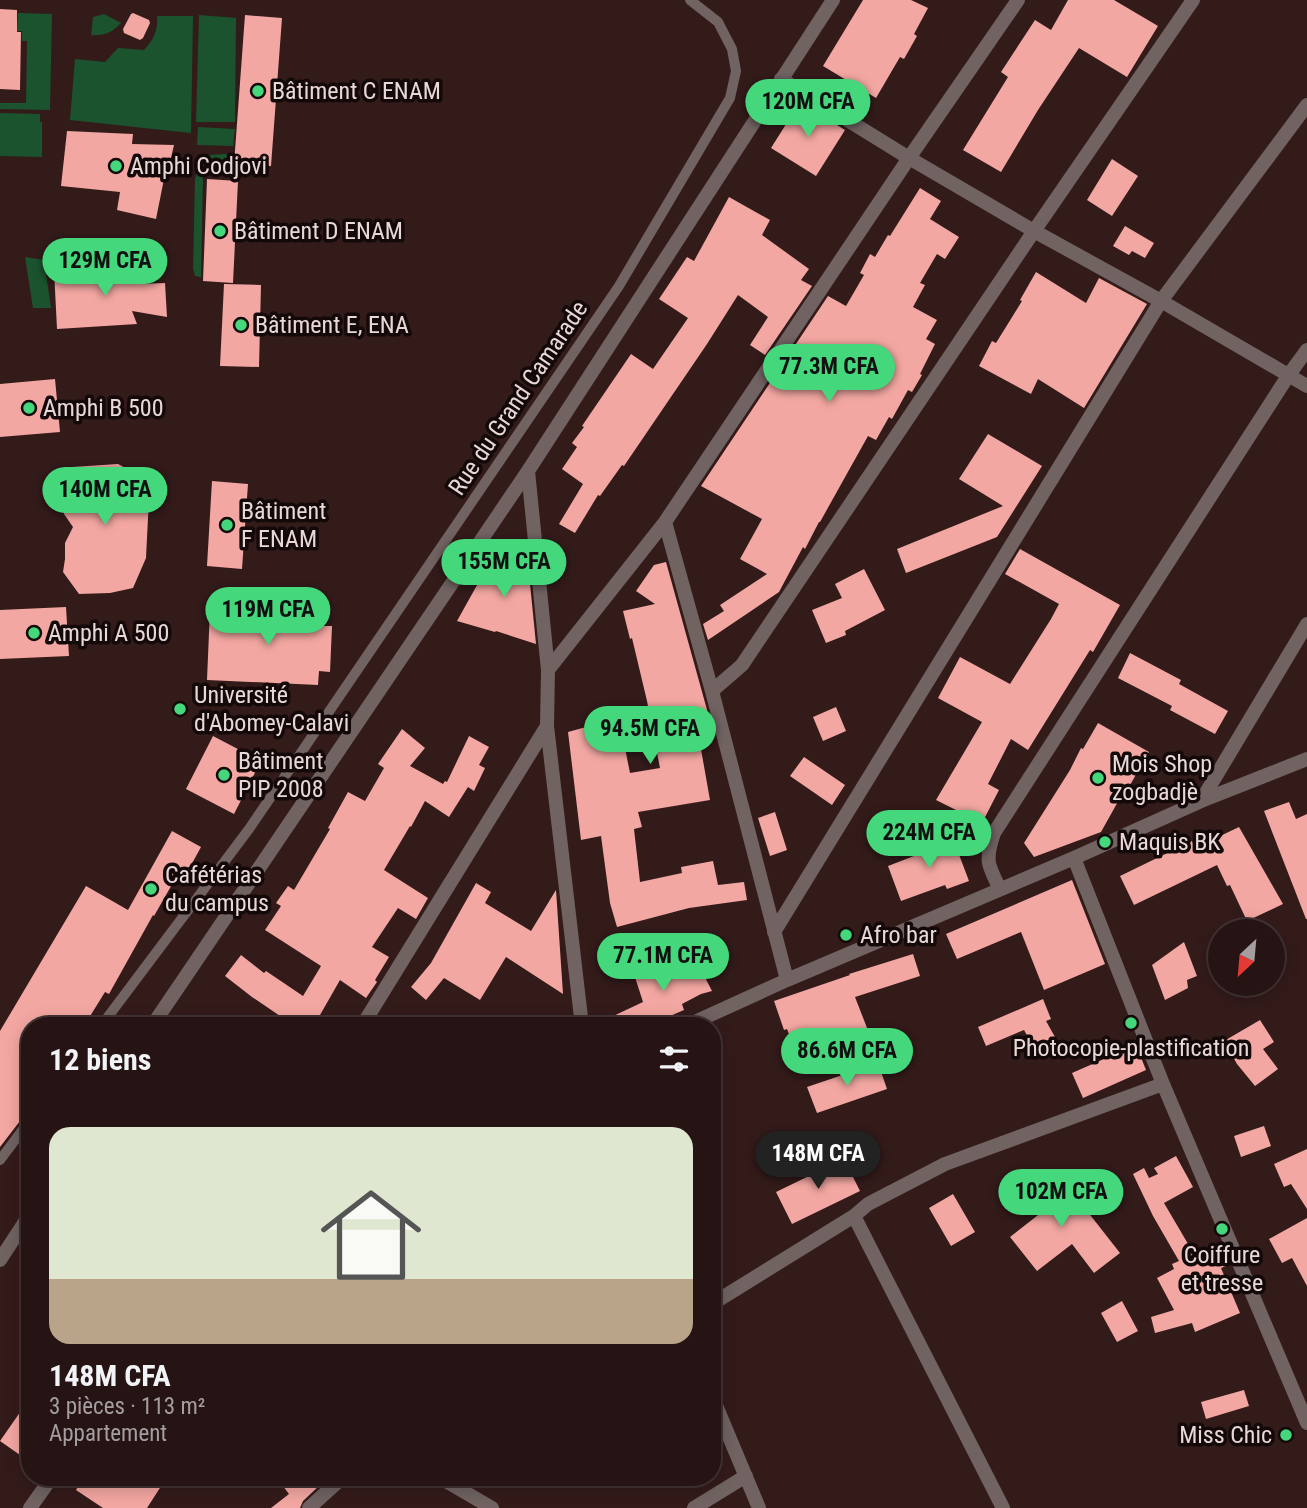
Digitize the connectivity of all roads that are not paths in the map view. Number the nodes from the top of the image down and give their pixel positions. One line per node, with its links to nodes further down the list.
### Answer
1 (690, 0): 25 (lane, Rue du Grand Camarade)
2 (833, 0): 5 (street)
3 (1018, 0): 7 (street)
4 (1194, 0): 8 (street)
5 (781, 79): 7 (street); 13 (street)
6 (1307, 104): 9 (street)
7 (909, 158): 8 (street); 14 (street)
8 (1034, 231): 9 (street); 17 (street)
9 (1161, 301): 11 (street); 23 (street)
10 (1307, 350): 11 (street)
11 (1288, 376): 12 (street); 22 (street)
12 (1307, 386)
13 (528, 471): 16 (street); 26 (street)
14 (664, 522): 16 (street); 17 (street)
15 (1307, 624): 20 (street)
16 (548, 670): 18 (street)
17 (712, 691): 23 (street)
18 (547, 726): 27 (street); 28 (street)
19 (1307, 759): 20 (street)
20 (1201, 801): 21 (street)
21 (1074, 858): 22 (street); 30 (street)
22 (1000, 889): 24 (street)
23 (774, 932): 24 (street)
24 (787, 980): 29 (street)
25 (108, 1017)
26 (158, 1017)
27 (368, 1017)
28 (581, 1017)
29 (706, 1017)
30 (1163, 1084): 33 (street); 38 (street)
31 (21, 1132): 32 (lane)
32 (0, 1160)
33 (854, 1216): 36 (street); 48 (street)
34 (21, 1228): 35 (street)
35 (0, 1260)
36 (721, 1298)
37 (721, 1417): 39 (street)
38 (1307, 1423)
39 (746, 1476): 46 (street); 47 (street)
40 (46, 1486): 43 (street)
41 (333, 1486): 44 (street)
42 (454, 1486): 45 (street)
43 (30, 1508)
44 (309, 1508)
45 (492, 1508)
46 (694, 1508)
47 (760, 1508)
48 (1003, 1508)

